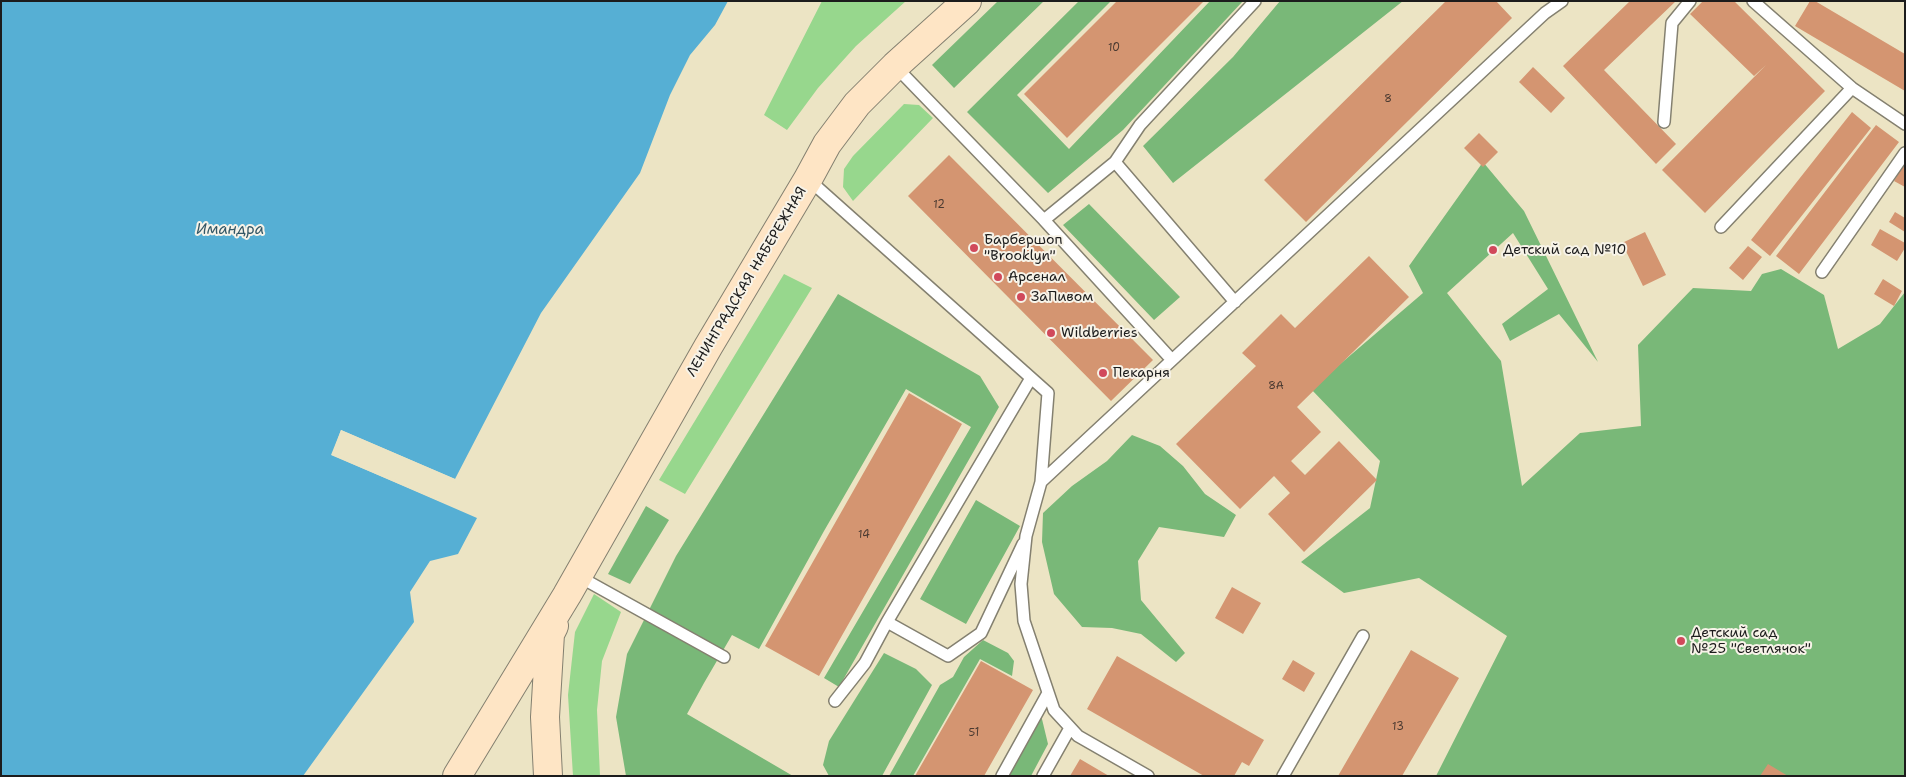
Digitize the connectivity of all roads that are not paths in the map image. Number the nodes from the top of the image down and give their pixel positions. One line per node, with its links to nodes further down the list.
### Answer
1 (967, 1): 6 (main road, ЛЕНИНГРАДСКАЯ НАБЕРЕЖНАЯ)
2 (1255, 1): 11 (lane)
3 (1562, 1): 16 (lane)
4 (1690, 1): 8 (lane)
5 (1753, 1): 7 (lane)
6 (895, 66): 12 (main road, ЛЕНИНГРАДСКАЯ НАБЕРЕЖНАЯ); 13 (lane)
7 (1852, 88): 9 (lane); 14 (lane)
8 (1664, 122)
9 (1905, 124)
10 (1905, 153): 15 (lane)
11 (1115, 162): 13 (lane); 16 (lane)
12 (808, 179): 18 (lane); 21 (main road, ЛЕНИНГРАДСКАЯ НАБЕРЕЖНАЯ)
13 (1044, 220): 17 (lane)
14 (1722, 227)
15 (1822, 272)
16 (1235, 302): 17 (lane)
17 (1172, 360): 19 (lane)
18 (1031, 378): 19 (lane); 22 (lane)
19 (1041, 482): 20 (lane)
20 (1026, 536): 22 (lane); 25 (lane)
21 (573, 586): 24 (lane); 28 (main road); 29 (main road)
22 (887, 622): 26 (lane)
23 (1363, 636): 33 (lane)
24 (724, 656)
25 (1048, 693): 27 (lane); 30 (lane)
26 (835, 701)
27 (1070, 728): 31 (lane); 32 (lane)
28 (457, 776)
29 (548, 776)
30 (1002, 776)
31 (1043, 776)
32 (1148, 776)
33 (1284, 776)

